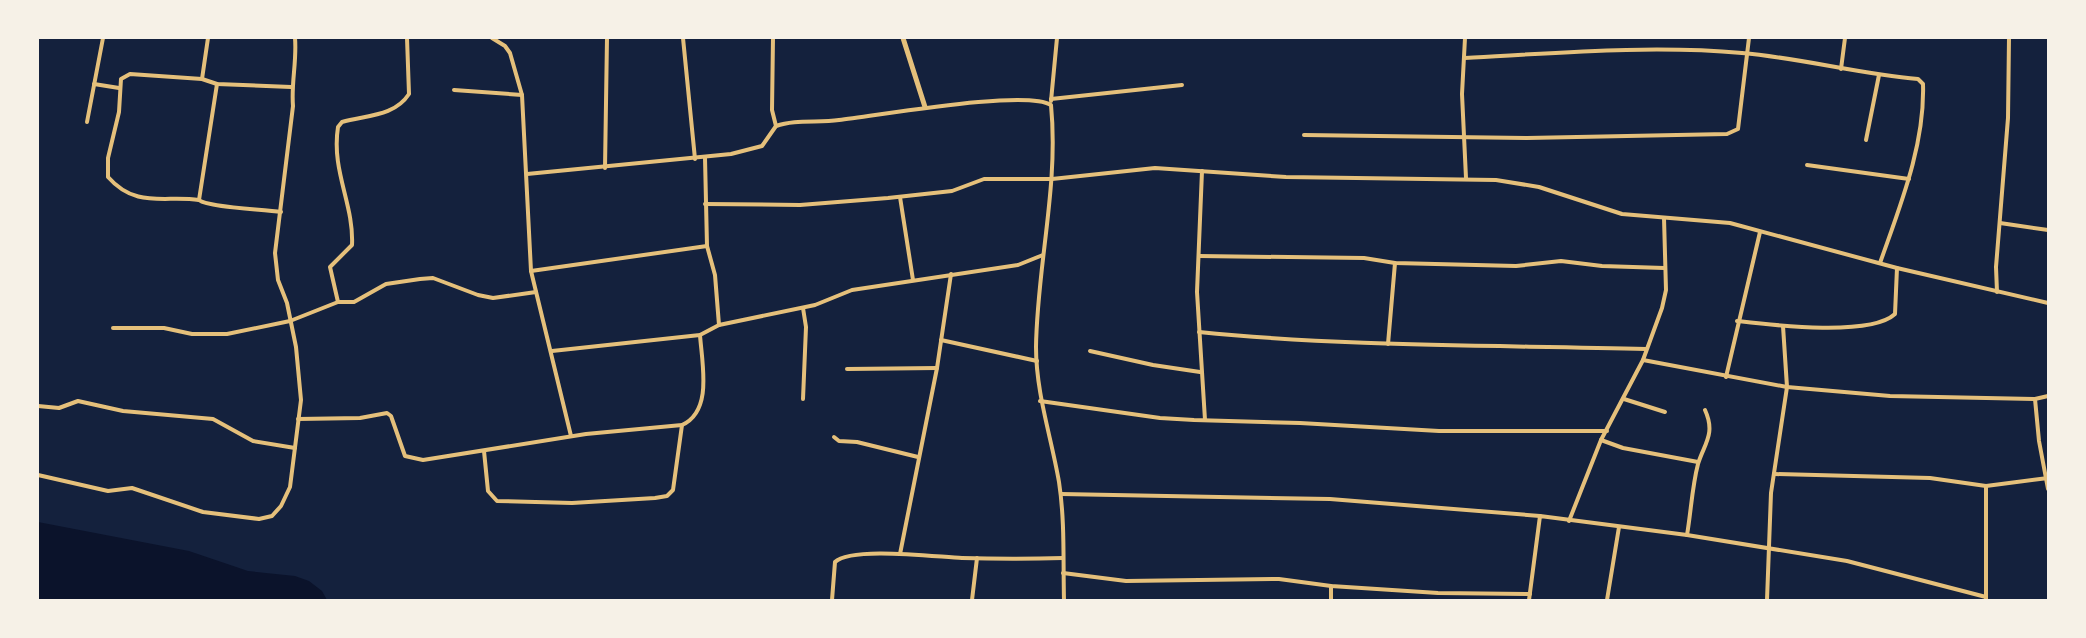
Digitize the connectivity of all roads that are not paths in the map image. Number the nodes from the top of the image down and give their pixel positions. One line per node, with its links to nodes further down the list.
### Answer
1 (104, 38): 20 (street)
2 (208, 38): 19 (street)
3 (295, 38): 23 (street)
4 (406, 38): 64 (street)
5 (492, 38): 26 (street)
6 (607, 38): 38 (street)
7 (683, 38): 36 (street)
8 (773, 38): 31 (street)
9 (903, 38): 29 (street)
10 (1057, 38): 27 (street)
11 (1465, 38): 16 (street)
12 (1749, 38): 15 (street)
13 (1845, 38): 17 (street)
14 (2009, 38): 49 (street)
15 (1745, 53): 16 (street); 17 (street); 33 (street)
16 (1465, 58): 33 (street)
17 (1841, 69): 18 (street)
18 (1879, 75): 34 (street); 43 (street)
19 (202, 79): 21 (street); 24 (street)
20 (94, 84): 24 (street); 30 (street)
21 (218, 84): 23 (street); 45 (street)
22 (1182, 85): 27 (street)
23 (291, 87): 47 (street)
24 (119, 88): 45 (street)
25 (454, 90): 26 (street)
26 (522, 95): 40 (street)
27 (1051, 99): 28 (street)
28 (1052, 105): 29 (street); 41 (street)
29 (925, 107): 31 (street)
30 (87, 122)
31 (776, 126): 35 (street)
32 (1304, 135): 33 (street)
33 (1465, 137): 42 (street)
34 (1866, 140)
35 (705, 158): 36 (street); 46 (street)
36 (695, 159): 38 (street)
37 (1807, 165): 43 (street)
38 (605, 168): 40 (street)
39 (1202, 171): 41 (street); 42 (street); 54 (street)
40 (527, 174): 59 (street)
41 (1052, 178): 44 (street); 53 (street)
42 (1466, 178): 48 (street)
43 (1909, 179): 56 (street)
44 (900, 197): 46 (street); 61 (street)
45 (199, 200): 47 (street)
46 (705, 204): 52 (street)
47 (281, 212): 67 (street)
48 (1664, 218): 51 (street); 57 (street)
49 (2000, 223): 50 (street); 63 (street)
50 (2049, 230)
51 (1760, 232): 56 (street); 68 (street)
52 (707, 246): 59 (street); 69 (street)
53 (1043, 254): 60 (street); 80 (street)
54 (1199, 256): 55 (street); 72 (street)
55 (1395, 263): 57 (street); 75 (street)
56 (1880, 263): 58 (street)
57 (1665, 268): 76 (street)
58 (1897, 268): 63 (street); 70 (street)
59 (531, 271): 62 (street)
60 (951, 274): 61 (street); 74 (street)
61 (913, 280): 66 (street)
62 (536, 292): 64 (street); 77 (street)
63 (1997, 292): 65 (street)
64 (338, 302): 67 (street)
65 (2049, 303)
66 (803, 308): 69 (street); 87 (street)
67 (290, 321): 71 (street); 94 (street)
68 (1737, 321): 70 (street); 84 (street)
69 (719, 325): 73 (street)
70 (1783, 326): 85 (street)
71 (113, 328)
72 (1199, 332): 75 (street); 83 (street)
73 (700, 335): 77 (street); 96 (street)
74 (941, 340): 80 (street); 81 (street)
75 (1388, 344): 76 (street)
76 (1646, 350): 79 (street)
77 (552, 351): 98 (street)
78 (1090, 351): 83 (street)
79 (1642, 360): 84 (street); 88 (street)
80 (1037, 361): 90 (street)
81 (937, 368): 82 (street); 103 (street)
82 (847, 369)
83 (1200, 372): 95 (street)
84 (1726, 377): 85 (street)
85 (1787, 387): 89 (street); 105 (street)
86 (2049, 396): 89 (street)
87 (802, 399)
88 (1624, 399): 93 (street); 97 (street)
89 (2036, 399): 107 (street)
90 (1040, 401): 95 (street); 110 (street)
91 (38, 406): 101 (street)
92 (1705, 410): 104 (street)
93 (1665, 412)
94 (298, 419): 101 (street); 102 (street)
95 (1205, 420): 97 (street)
96 (682, 425): 98 (street); 102 (street)
97 (1607, 431): 100 (street)
98 (571, 436): 102 (street)
99 (834, 437): 103 (street)
100 (1602, 440): 104 (street); 112 (street)
101 (295, 448): 106 (street)
102 (484, 451)
103 (918, 457): 116 (street)
104 (1698, 462): 114 (street)
105 (1774, 474): 108 (street); 115 (street)
106 (38, 475)
107 (2048, 478): 108 (street); 109 (street)
108 (1986, 486): 122 (street)
109 (2049, 489)
110 (1061, 494): 111 (street); 118 (street)
111 (1540, 516): 112 (street); 121 (street)
112 (1569, 521): 113 (street)
113 (1619, 527): 114 (street); 128 (street)
114 (1687, 535): 115 (street)
115 (1767, 548): 122 (street); 129 (street)
116 (900, 554): 117 (street); 123 (street)
117 (977, 558): 118 (street); 124 (street)
118 (1063, 558): 119 (street)
119 (1063, 573): 120 (street); 125 (street)
120 (1331, 586): 121 (street); 126 (street)
121 (1530, 594): 127 (street)
122 (1986, 599)
123 (832, 600)
124 (972, 600)
125 (1064, 600)
126 (1331, 600)
127 (1529, 600)
128 (1607, 600)
129 (1767, 600)

